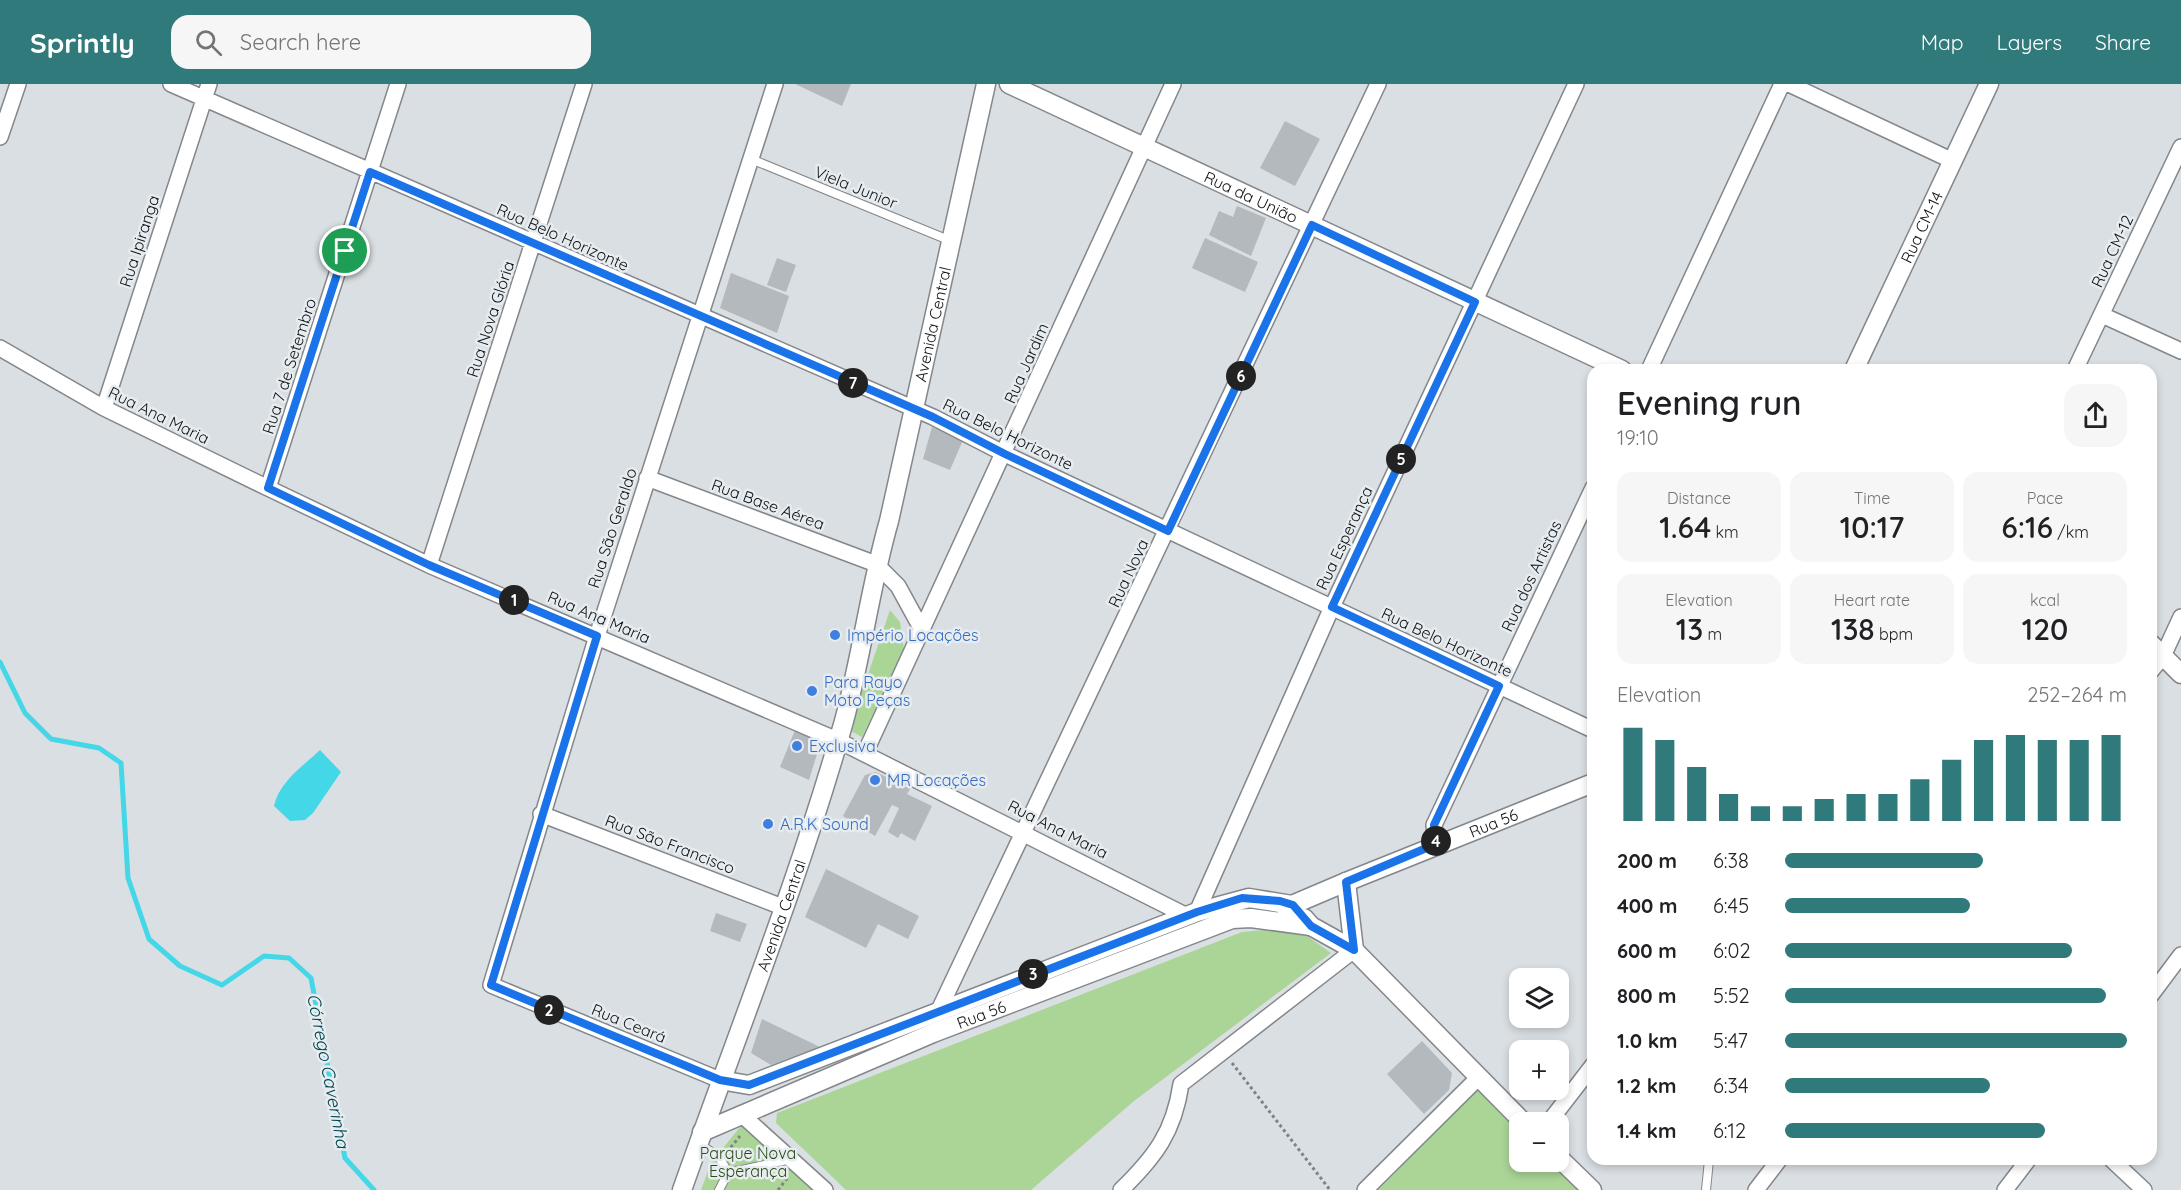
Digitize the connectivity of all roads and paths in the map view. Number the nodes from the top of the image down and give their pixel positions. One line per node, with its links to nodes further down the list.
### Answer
1 (18, 84): 15 (street)
2 (171, 84): 14 (street, Rua Belo Horizonte)
3 (398, 84): 20 (street, Rua 7 de Setembro)
4 (585, 84): 23 (street, Rua Nova Glória)
5 (775, 84): 18 (street, Rua São Geraldo)
6 (986, 84): 22 (street, Avenida Central)
7 (1009, 84): 16 (street, Rua da União)
8 (1173, 84): 16 (street, Rua Jardim)
9 (1378, 84): 21 (street, Rua Nova)
10 (1576, 84): 24 (street, Rua Esperança)
11 (1782, 84): 30 (street)
12 (1789, 84): 19 (street)
13 (1989, 84): 19 (street, Rua CM-14)
14 (206, 91): 20 (street, Rua Belo Horizonte); 33 (street, Rua Ipiranga)
15 (0, 137)
16 (1144, 147): 21 (street, Rua da União); 35 (street, Rua Jardim)
17 (2181, 147): 25 (street, Rua CM-12)
18 (751, 159): 22 (lane, Viela Junior); 26 (street, Rua São Geraldo)
19 (1953, 161): 31 (street, Rua CM-14)
20 (370, 172): 23 (street, Rua Belo Horizonte); 37 (street, Rua 7 de Setembro)
21 (1312, 225): 24 (street, Rua da União); 39 (street, Rua Nova)
22 (951, 241): 34 (street, Avenida Central)
23 (533, 244): 26 (street, Rua Belo Horizonte); 41 (street, Rua Nova Glória)
24 (1475, 302): 29 (street, Rua da União); 42 (street, Rua Esperança)
25 (2102, 315): 28 (street); 32 (street, Rua CM-12)
26 (700, 317): 34 (street, Rua Belo Horizonte); 36 (street, Rua São Geraldo)
27 (0, 348): 33 (street, Rua Ana Maria)
28 (2181, 351)
29 (1609, 364)
30 (1652, 364)
31 (1857, 364)
32 (2078, 364)
33 (104, 408): 37 (street, Rua Ana Maria)
34 (913, 409): 35 (street, Rua Belo Horizonte); 40 (street, Avenida Central)
35 (1005, 454): 39 (street, Rua Belo Horizonte); 44 (street, Rua Jardim)
36 (647, 478): 40 (street, Rua Base Aérea); 45 (street, Rua São Geraldo)
37 (268, 488): 41 (street, Rua Ana Maria)
38 (1587, 501): 48 (street, Rua dos Artistas)
39 (1168, 531): 42 (street, Rua Belo Horizonte); 54 (street, Rua Nova)
40 (876, 564): 44 (street); 50 (street, Avenida Central)
41 (429, 565): 45 (street, Rua Ana Maria)
42 (1332, 607): 48 (street, Rua Belo Horizonte); 59 (street, Rua Esperança)
43 (2181, 617): 46 (street)
44 (921, 628): 51 (street, Rua Jardim)
45 (597, 636): 50 (street, Rua Ana Maria); 53 (street, Rua São Geraldo)
46 (2157, 650): 47 (street)
47 (2181, 674)
48 (1499, 686): 49 (street, Rua Belo Horizonte); 55 (street, Rua dos Artistas)
49 (1587, 727)
50 (837, 740): 51 (street, Rua Ana Maria); 58 (street, Avenida Central)
51 (865, 753): 54 (street, Rua Ana Maria)
52 (1587, 785): 55 (street, Rua 56)
53 (541, 814): 58 (street, Rua São Francisco); 64 (street, Rua São Geraldo)
54 (1025, 832): 59 (street, Rua Ana Maria); 66 (street, Rua Nova)
55 (1436, 844): 56 (street, Rua 56)
56 (1346, 882): 57 (street, Rua 56); 62 (street)
57 (1293, 905): 59 (street, Rua 56); 60 (street); 61 (street)
58 (785, 908): 70 (street, Avenida Central)
59 (1192, 914): 66 (street, Rua 56)
60 (1283, 921): 61 (street, Rua 56); 73 (street, Rua 56)
61 (1311, 926): 62 (street)
62 (1354, 950): 67 (street); 69 (street)
63 (2181, 956): 65 (street)
64 (491, 985): 70 (street, Rua Ceará)
65 (2157, 988)
66 (939, 1010): 70 (street, Rua 56)
67 (1222, 1050): 85 (street); 86 (path)
68 (1587, 1073): 72 (street)
69 (1478, 1078): 71 (street); 87 (street)
70 (720, 1080): 74 (street, Avenida Central)
71 (1513, 1112)
72 (1557, 1112)
73 (741, 1114): 74 (street, Rua 56); 75 (street)
74 (700, 1138): 81 (lane); 82 (street, Avenida Central)
75 (791, 1159): 81 (lane); 84 (street)
76 (1708, 1165): 89 (lane)
77 (1775, 1165): 90 (street)
78 (2024, 1165): 91 (street)
79 (2117, 1165): 92 (street)
80 (1569, 1168): 88 (street)
81 (728, 1173): 83 (lane)
82 (682, 1190)
83 (719, 1190)
84 (825, 1190)
85 (1121, 1190)
86 (1330, 1190)
87 (1365, 1190)
88 (1592, 1190)
89 (1706, 1190)
90 (1756, 1190)
91 (2005, 1190)
92 (2144, 1190)

